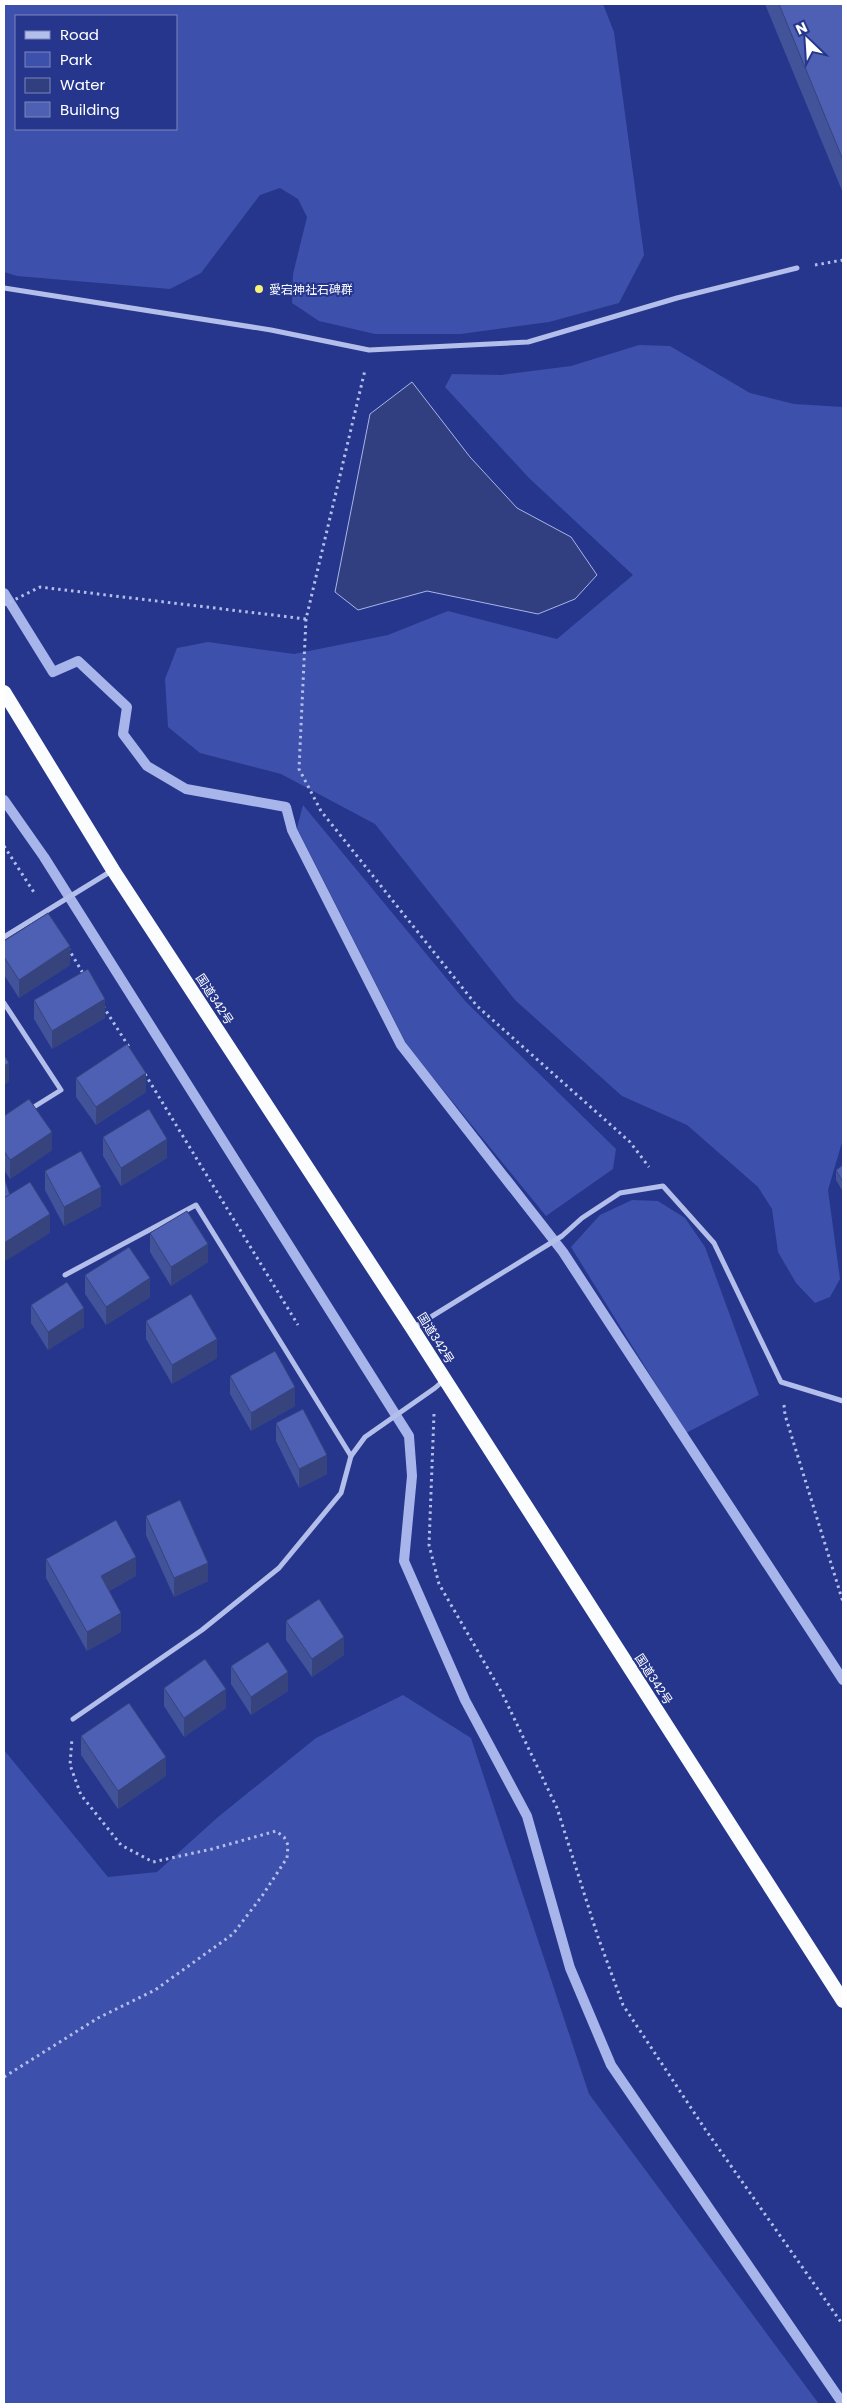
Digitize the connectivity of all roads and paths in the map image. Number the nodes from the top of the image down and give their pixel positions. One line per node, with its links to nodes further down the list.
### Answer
1 (843, 260): 2 (path)
2 (797, 268): 4 (street)
3 (4, 288): 4 (street)
4 (369, 350): 6 (path)
5 (4, 605): 6 (path)
6 (306, 620): 18 (path)
7 (4, 692): 9 (highway, 国道342号)
8 (4, 846): 10 (path)
9 (113, 870): 10 (street); 21 (highway, 国道342号)
10 (45, 910): 11 (street); 12 (path)
11 (4, 937)
12 (86, 978)
13 (4, 1003): 17 (street)
14 (102, 1003): 15 (path)
15 (133, 1054)
16 (143, 1071): 20 (path)
17 (20, 1116)
18 (663, 1186): 21 (street); 22 (street)
19 (65, 1275): 25 (street)
20 (298, 1326)
21 (412, 1328): 23 (highway, 国道342号)
22 (781, 1382): 24 (street); 26 (path)
23 (440, 1384): 25 (street); 28 (highway, 国道342号); 30 (path)
24 (843, 1401)
25 (351, 1456): 27 (street)
26 (843, 1602)
27 (73, 1719): 29 (path)
28 (843, 2001)
29 (4, 2077)
30 (843, 2325)

